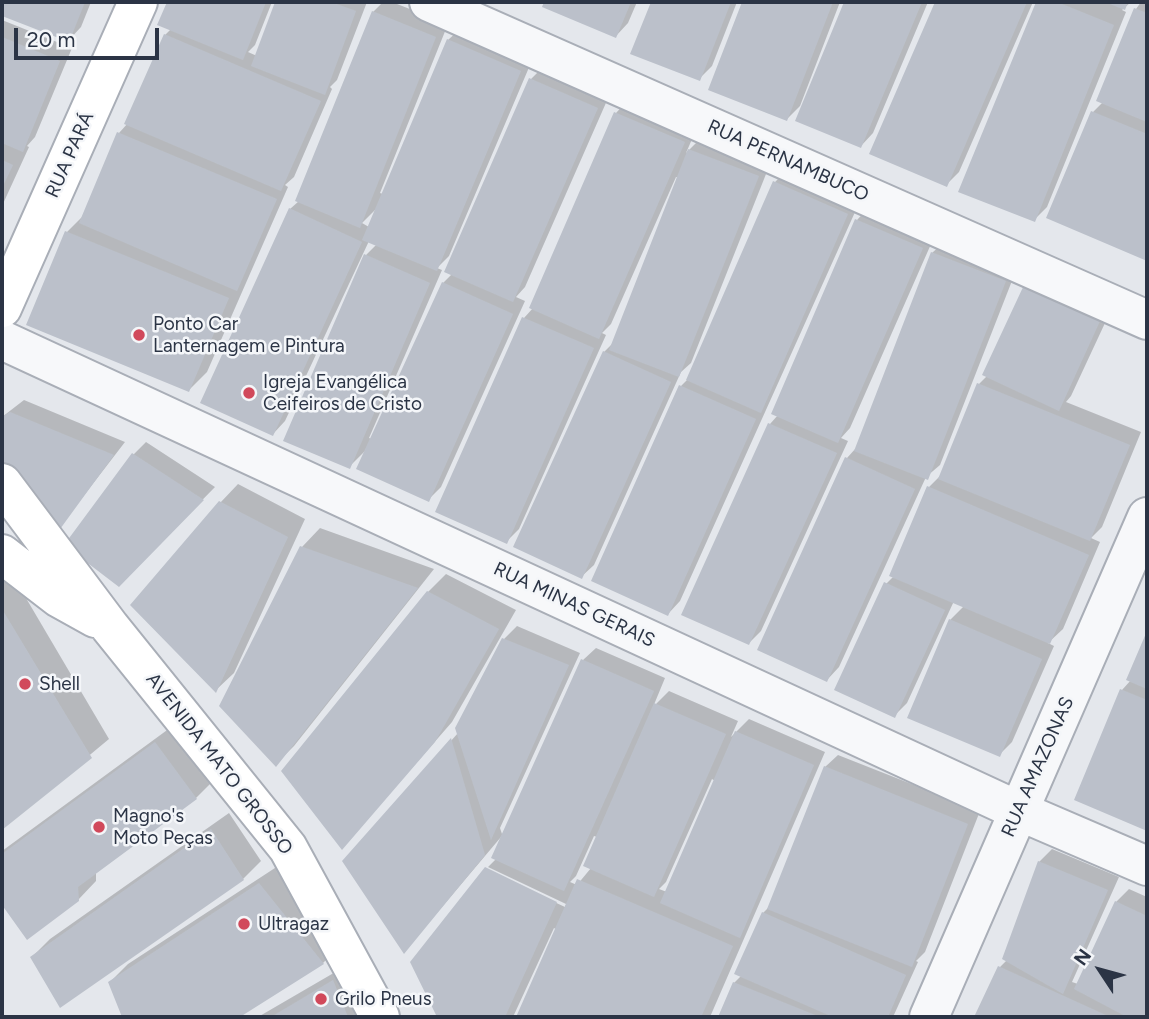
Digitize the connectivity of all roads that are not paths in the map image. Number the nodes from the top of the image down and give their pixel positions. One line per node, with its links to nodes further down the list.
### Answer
1 (138, 2): 3 (main road, RUA PARÁ)
2 (429, 2): 4 (street, RUA PERNAMBUCO)
3 (2, 308)
4 (1147, 320)
5 (2, 340): 10 (street, RUA MINAS GERAIS)
6 (2, 483): 9 (main road, AVENIDA MATO GROSSO)
7 (1147, 517): 10 (street, RUA AMAZONAS)
8 (2, 554): 9 (main road)
9 (110, 627): 12 (main road, AVENIDA MATO GROSSO)
10 (1019, 811): 11 (street, RUA MINAS GERAIS); 13 (street, RUA AMAZONAS)
11 (1147, 866)
12 (380, 1017)
13 (929, 1017)

